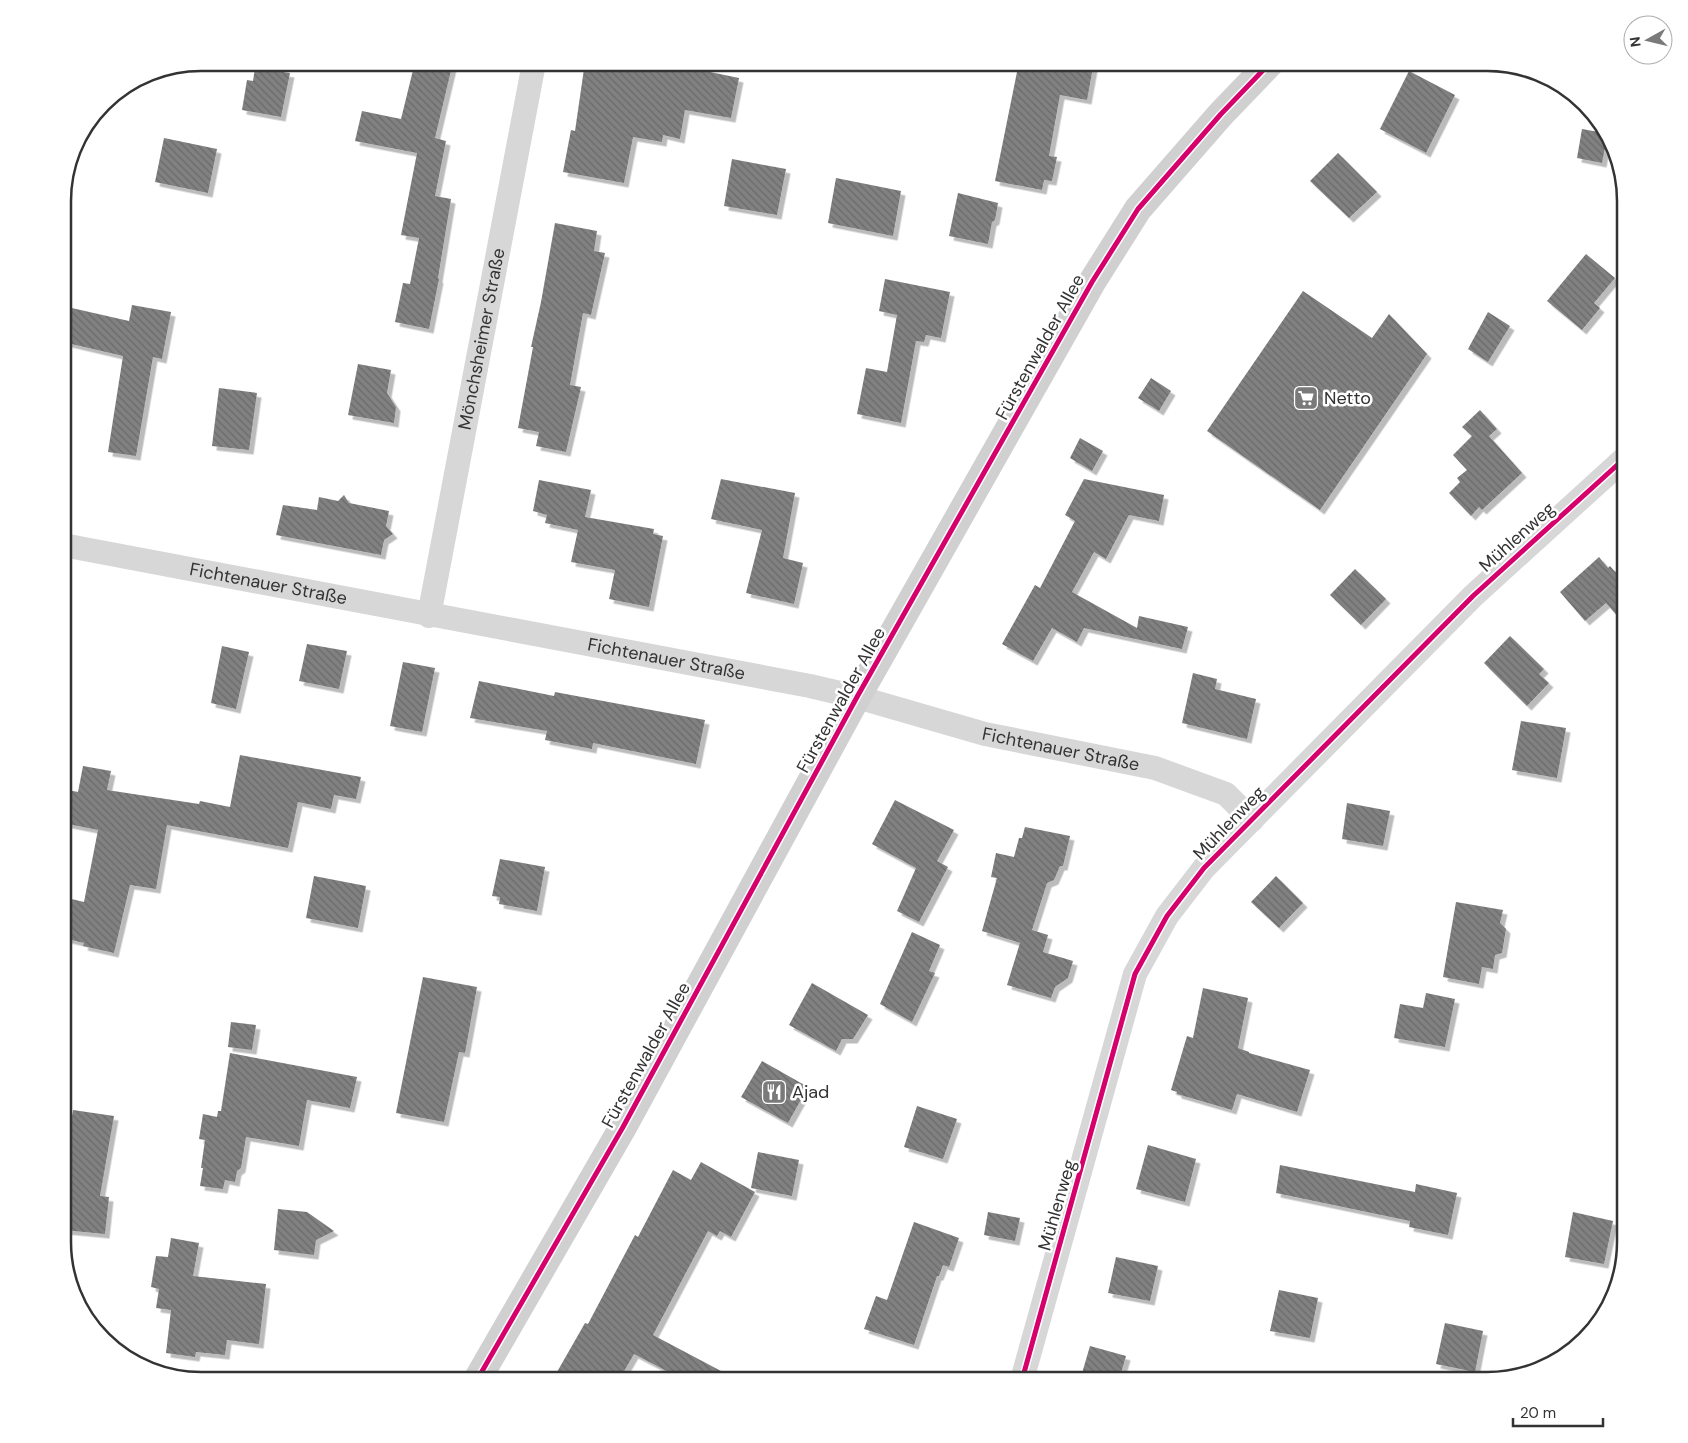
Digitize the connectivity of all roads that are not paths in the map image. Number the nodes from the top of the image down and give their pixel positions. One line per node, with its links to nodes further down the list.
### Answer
1 (532, 71): 5 (street, Mönchsheimer Straße)
2 (1262, 71): 6 (main road, Fürstenwalder Allee)
3 (1617, 466): 7 (street, Mühlenweg)
4 (72, 548): 5 (street, Fichtenauer Straße)
5 (429, 616): 6 (street, Fichtenauer Straße)
6 (857, 697): 7 (street, Fichtenauer Straße); 8 (main road, Fürstenwalder Allee)
7 (1252, 820): 9 (street, Mühlenweg)
8 (481, 1372)
9 (1024, 1372)

